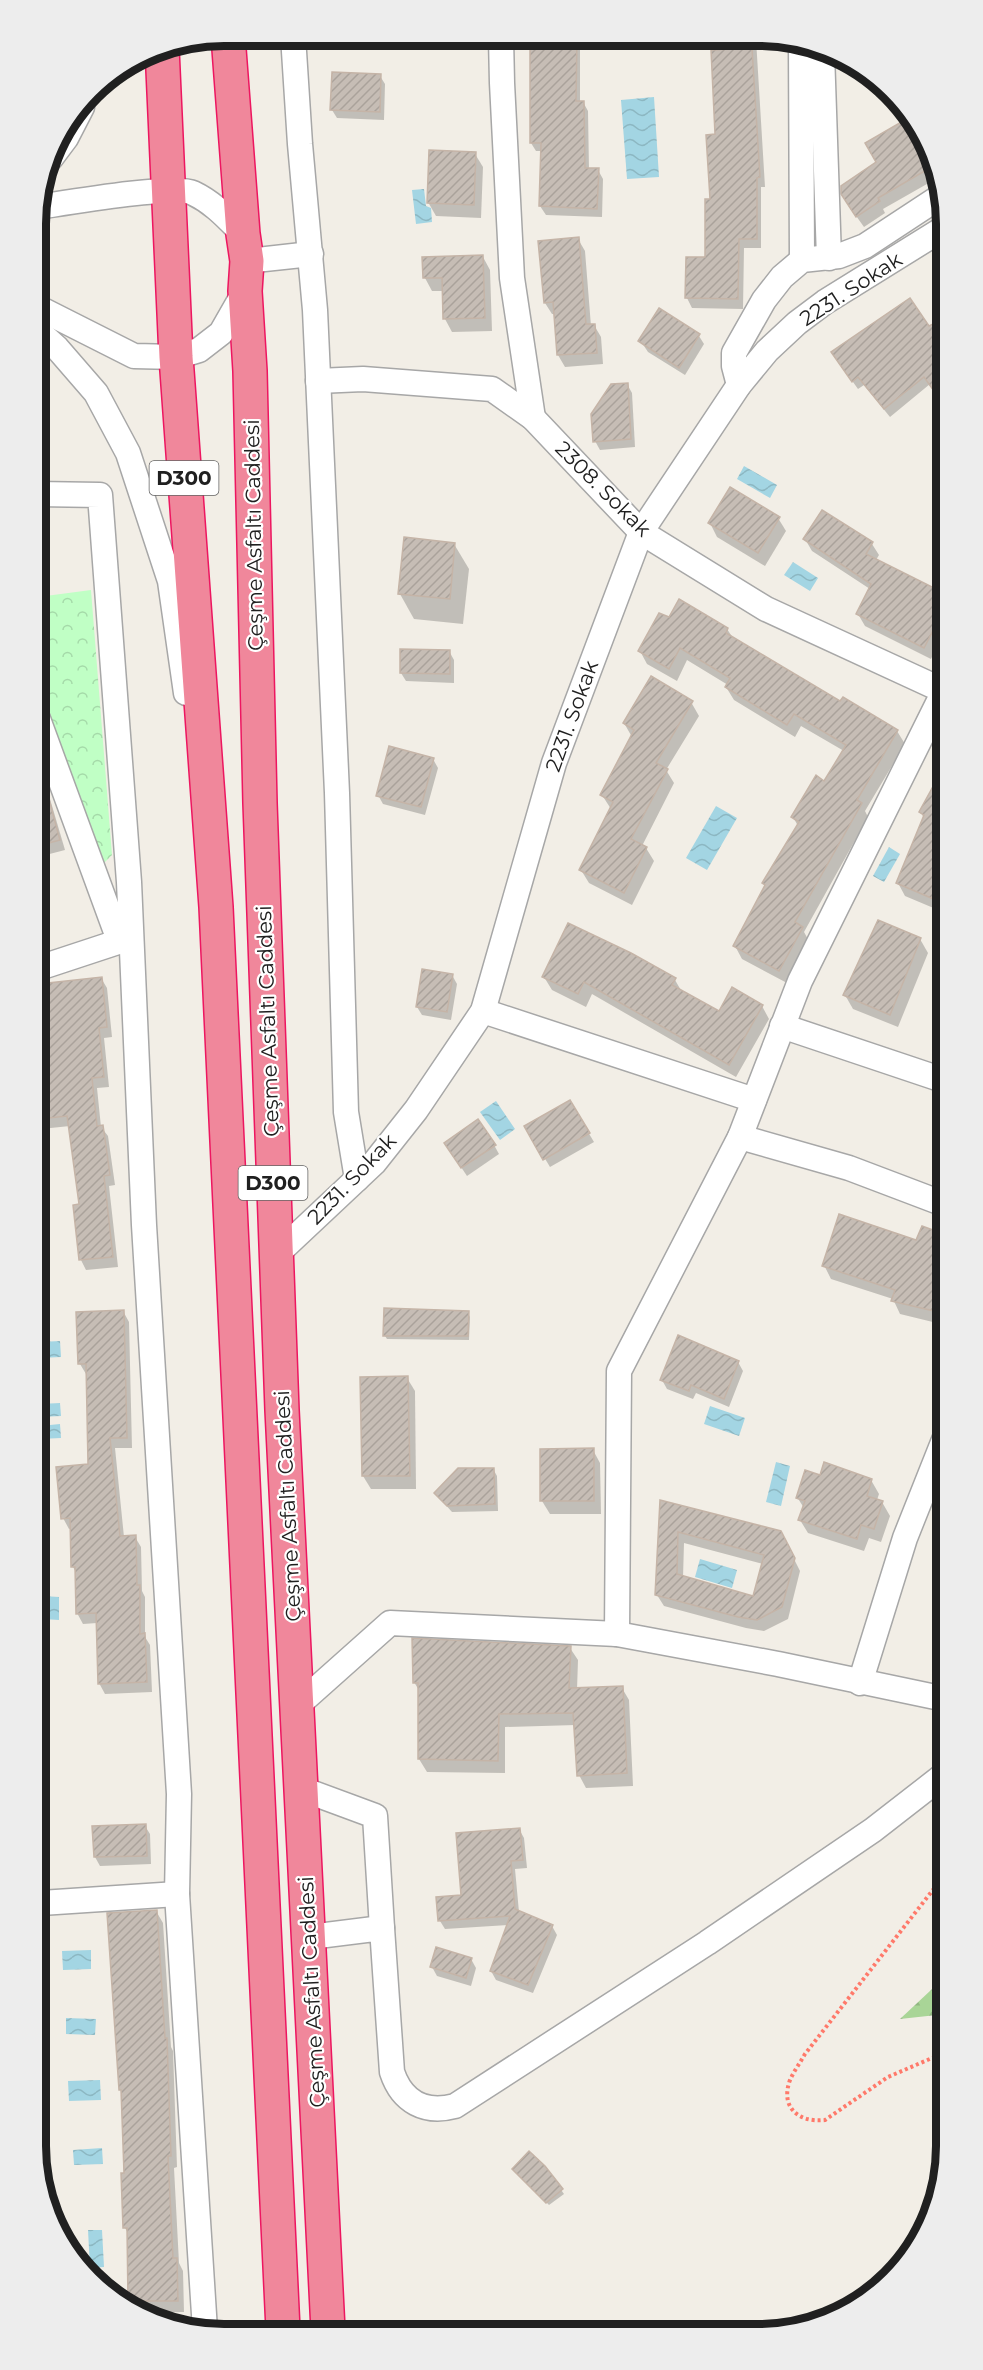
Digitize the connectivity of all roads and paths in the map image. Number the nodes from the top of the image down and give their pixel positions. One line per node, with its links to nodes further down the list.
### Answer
1 (229, 46): 14 (highway, Çeşme Asfaltı Caddesi / D300)
2 (294, 46): 11 (street)
3 (501, 46): 20 (street)
4 (801, 52): 13 (street)
5 (162, 58): 7 (highway, Çeşme Asfaltı Caddesi / D300)
6 (822, 59): 12 (street)
7 (167, 192): 9 (street); 14 (street); 17 (highway, Çeşme Asfaltı Caddesi / D300)
8 (935, 200): 12 (street)
9 (48, 206)
10 (936, 233): 19 (street, 2231. Sokak)
11 (311, 255): 14 (street); 18 (street)
12 (829, 258): 13 (street)
13 (802, 260): 19 (street)
14 (245, 262): 17 (street); 36 (highway, Çeşme Asfaltı Caddesi / D300)
15 (47, 312): 17 (street)
16 (47, 339): 26 (street)
17 (176, 357): 26 (highway, Çeşme Asfaltı Caddesi / D300)
18 (318, 381): 20 (street, 2308. Sokak); 34 (street)
19 (739, 385): 22 (street, 2231. Sokak)
20 (533, 418): 22 (street, 2308. Sokak)
21 (47, 494): 27 (street)
22 (641, 532): 23 (street, 2308. Sokak); 29 (street, 2231. Sokak)
23 (936, 689)
24 (936, 704): 30 (street)
25 (47, 742): 27 (street)
26 (216, 907): 51 (highway, Çeşme Asfaltı Caddesi / D300)
27 (125, 939): 28 (street); 45 (street)
28 (47, 965)
29 (483, 1011): 32 (street); 34 (street, 2231. Sokak)
30 (782, 1026): 31 (street); 32 (street)
31 (936, 1078)
32 (754, 1100): 33 (street)
33 (740, 1137): 35 (street); 38 (street)
34 (357, 1179): 36 (street, 2231. Sokak)
35 (936, 1201)
36 (276, 1255): 41 (highway, Çeşme Asfaltı Caddesi / D300)
37 (936, 1460): 39 (street)
38 (617, 1634): 39 (street); 41 (street)
39 (860, 1683): 40 (street)
40 (936, 1697)
41 (298, 1705): 43 (highway, Çeşme Asfaltı Caddesi / D300)
42 (936, 1781): 47 (street)
43 (303, 1789): 47 (street); 48 (highway, Çeşme Asfaltı Caddesi / D300)
44 (936, 1886): 49 (path)
45 (177, 1894): 46 (street); 50 (street)
46 (47, 1903)
47 (382, 1928): 48 (street)
48 (310, 1937): 52 (highway, Çeşme Asfaltı Caddesi / D300)
49 (936, 2056)
50 (205, 2322)
51 (283, 2324)
52 (328, 2324)

